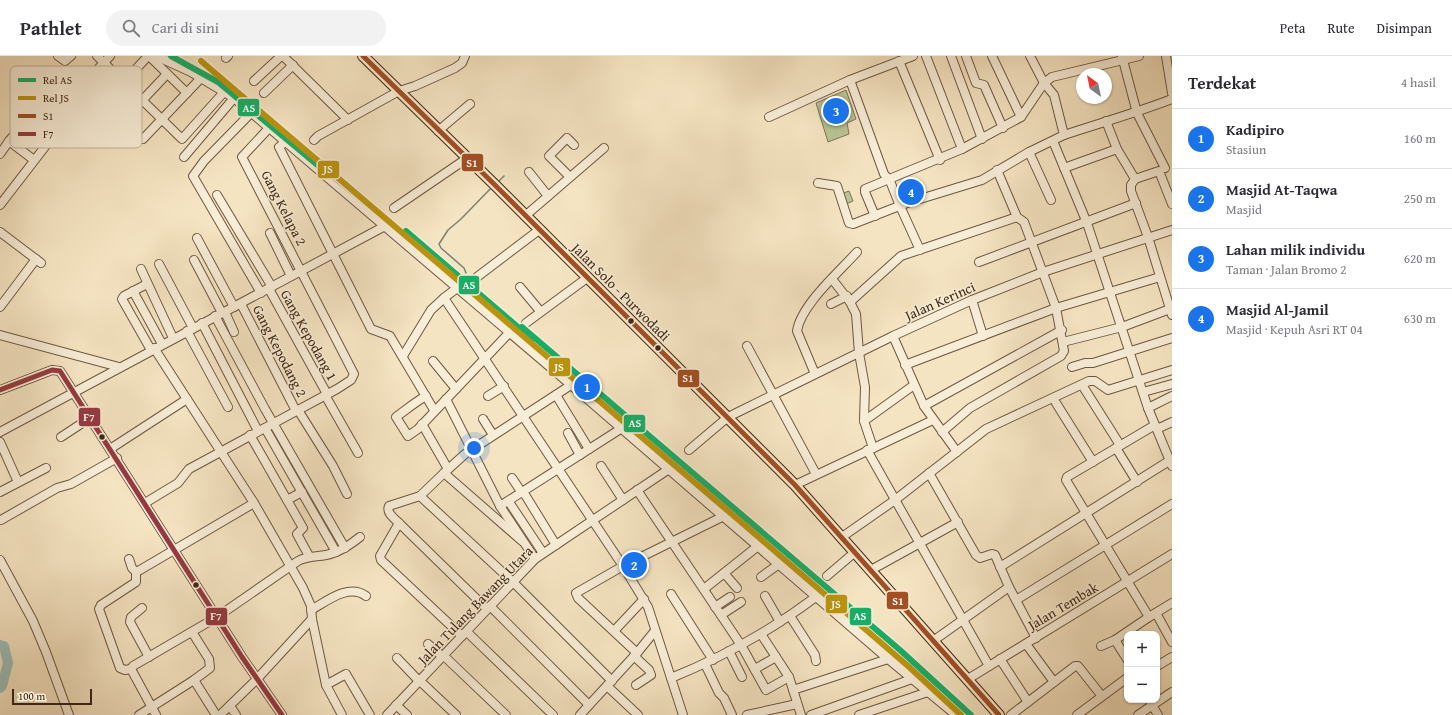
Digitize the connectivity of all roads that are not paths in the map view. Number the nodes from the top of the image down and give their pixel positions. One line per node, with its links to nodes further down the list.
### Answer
1 (58, 56): 2 (street)
2 (71, 56)
3 (97, 56): 21 (street)
4 (110, 56): 21 (street)
5 (148, 56): 25 (street); 26 (street)
6 (156, 56): 18 (street)
7 (363, 56): 31 (main road, Jalan Solo - Purwodadi)
8 (465, 56): 31 (street)
9 (913, 56): 20 (street)
10 (926, 56): 61 (street)
11 (952, 56): 52 (street)
12 (966, 56): 48 (street)
13 (992, 56): 43 (street)
14 (1030, 56): 30 (street)
15 (1139, 56): 19 (street)
16 (1166, 56): 35 (street)
17 (284, 57): 22 (street); 29 (street)
18 (166, 58): 27 (street)
19 (1122, 58): 30 (street); 41 (street)
20 (902, 59): 28 (street); 68 (street)
21 (104, 63): 23 (street); 24 (street)
22 (293, 65): 34 (street); 45 (street)
23 (101, 66)
24 (107, 66)
25 (138, 66)
26 (167, 74): 33 (street); 37 (street)
27 (202, 78): 32 (street); 33 (street)
28 (850, 80): 42 (street); 74 (street)
29 (254, 81)
30 (1044, 83): 43 (street); 50 (street)
31 (398, 91): 45 (street); 49 (main road, Jalan Solo - Purwodadi)
32 (224, 92): 36 (street); 44 (street)
33 (187, 93): 44 (street)
34 (264, 93)
35 (1172, 93)
36 (234, 98): 40 (street); 65 (street)
37 (143, 99): 44 (street)
38 (1172, 99): 41 (street)
39 (470, 104): 49 (street)
40 (251, 113): 47 (street); 115 (street)
41 (1137, 113): 46 (street); 70 (street)
42 (769, 117)
43 (1021, 117): 48 (street)
44 (162, 120): 51 (street)
45 (348, 120): 53 (street)
46 (1106, 121): 50 (street); 62 (street)
47 (269, 128): 56 (street); 105 (street, Gang Kelapa 2)
48 (1003, 128): 52 (street)
49 (438, 131): 66 (main road, Jalan Solo - Purwodadi)
50 (1064, 135): 55 (street)
51 (143, 139)
52 (982, 139): 61 (street)
53 (314, 140)
54 (10, 141): 64 (street)
55 (1053, 141): 63 (street); 69 (street)
56 (282, 144): 89 (street); 99 (street)
57 (574, 145): 73 (street)
58 (19, 148): 67 (street)
59 (44, 148): 67 (street)
60 (604, 148): 73 (street)
61 (962, 149): 68 (street)
62 (1117, 149): 69 (street); 75 (street)
63 (1029, 152): 71 (street); 80 (street)
64 (0, 154)
65 (184, 157)
66 (466, 159): 84 (street); 85 (main road, Jalan Solo - Purwodadi)
67 (34, 160): 82 (street)
68 (940, 160): 74 (street)
69 (1064, 168): 88 (street)
70 (1165, 168): 75 (street); 79 (street)
71 (997, 170): 83 (street); 87 (street)
72 (529, 172): 78 (street)
73 (570, 177): 78 (street)
74 (888, 179): 83 (street); 86 (street)
75 (1135, 179): 81 (street)
76 (818, 182): 86 (street)
77 (217, 196): 115 (street)
78 (548, 196): 85 (street)
79 (1171, 199)
80 (1051, 200)
81 (1136, 204): 88 (street); 94 (street)
82 (0, 205)
83 (900, 206): 86 (street); 97 (street)
84 (394, 208)
85 (525, 216): 90 (main road, Jalan Solo - Purwodadi)
86 (875, 216)
87 (1017, 217): 96 (street); 97 (street)
88 (1087, 222): 96 (street); 100 (street)
89 (385, 226): 99 (street); 114 (street)
90 (539, 230): 108 (street); 109 (main road, Jalan Solo - Purwodadi)
91 (1172, 230): 94 (street, Jalan Kerinci)
92 (0, 232): 123 (street)
93 (270, 232): 107 (street)
94 (1148, 237): 100 (street, Jalan Kerinci); 110 (street)
95 (197, 238): 122 (street, Gang Kepodang 2)
96 (1032, 242): 102 (street); 106 (street)
97 (920, 250): 119 (street)
98 (857, 252): 111 (street)
99 (334, 255): 105 (street); 146 (street)
100 (1097, 255): 106 (street, Jalan Kerinci); 117 (street)
101 (194, 260): 127 (street)
102 (978, 262)
103 (159, 264): 131 (street)
104 (141, 270): 112 (street)
105 (301, 271): 107 (street); 164 (street, Gang Kelapa 2)
106 (1043, 272): 120 (street, Jalan Kerinci); 125 (street)
107 (292, 276): 115 (street)
108 (476, 277)
109 (587, 278): 126 (street); 179 (main road, Jalan Solo - Purwodadi)
110 (1160, 278): 117 (street); 124 (street)
111 (832, 279): 119 (street); 153 (street)
112 (147, 284): 116 (street); 138 (street)
113 (520, 287): 126 (street)
114 (457, 288): 118 (street); 134 (street)
115 (267, 289): 122 (street); 164 (street, Gang Kepodang 1)
116 (133, 291): 141 (street); 143 (street)
117 (1110, 292): 125 (street); 130 (street)
118 (444, 298): 146 (street); 147 (street)
119 (848, 299): 121 (street); 145 (street)
120 (972, 300): 136 (street, Jalan Kerinci); 137 (street)
121 (831, 304)
122 (238, 305): 127 (street); 176 (street, Gang Kepodang 2)
123 (0, 307)
124 (1171, 307): 130 (street)
125 (1056, 308): 132 (street); 137 (street)
126 (540, 311): 129 (street)
127 (221, 314): 128 (street); 133 (street); 185 (street)
128 (202, 323): 131 (street); 189 (street)
129 (526, 323)
130 (1122, 327): 140 (street); 144 (street)
131 (190, 329): 138 (street); 174 (street)
132 (1062, 330): 140 (street); 173 (street)
133 (234, 332)
134 (510, 332): 147 (street); 155 (street)
135 (0, 335): 150 (street)
136 (893, 336): 145 (street, Jalan Kerinci); 149 (street)
137 (983, 336): 149 (street)
138 (173, 338): 141 (street)
139 (1172, 338): 144 (street)
140 (1063, 342): 191 (street)
141 (162, 344): 143 (street)
142 (747, 346): 165 (street)
143 (153, 349): 150 (street); 170 (street)
144 (1129, 351): 151 (street); 154 (street)
145 (859, 353): 153 (street, Jalan Kerinci); 183 (street)
146 (403, 356): 167 (street)
147 (484, 357): 158 (street); 161 (street)
148 (433, 361): 161 (street)
149 (906, 365): 156 (street)
150 (120, 367): 162 (street)
151 (1072, 367)
152 (1172, 370): 154 (street)
153 (814, 374): 165 (street, Jalan Kerinci)
154 (1138, 380): 163 (street); 203 (street)
155 (571, 384): 166 (street); 188 (street)
156 (914, 385): 173 (street); 183 (street)
157 (1169, 385): 163 (street); 169 (street)
158 (504, 386): 168 (street); 178 (street)
159 (1, 388): 162 (street)
160 (1084, 388): 196 (street)
161 (456, 389): 171 (street)
162 (73, 392): 180 (street); 190 (street)
163 (1142, 392): 175 (street)
164 (326, 394): 176 (street); 204 (street, Gang Kepodang 1)
165 (773, 394): 179 (street, Jalan Kerinci); 215 (street)
166 (556, 395): 178 (street); 198 (street)
167 (426, 396): 177 (street); 186 (street)
168 (488, 396)
169 (1172, 397): 175 (street)
170 (187, 399): 197 (street); 202 (street)
171 (446, 399): 177 (street); 200 (street)
172 (1056, 403): 207 (street)
173 (924, 406): 182 (street)
174 (228, 407)
175 (1148, 408): 187 (street)
176 (297, 410): 185 (street); 224 (street, Gang Kepodang 2)
177 (434, 410): 186 (street)
178 (524, 416): 193 (street); 211 (street)
179 (728, 417): 201 (street, Jalan Kerinci); 219 (main road, Jalan Solo - Purwodadi)
180 (90, 418): 194 (street); 197 (street)
181 (483, 419): 193 (street)
182 (934, 420): 191 (street); 199 (street)
183 (864, 421): 199 (street)
184 (1172, 422): 187 (street)
185 (274, 423): 189 (street); 248 (street)
186 (422, 424): 213 (street)
187 (1156, 427): 196 (street); 208 (street)
188 (622, 428): 198 (street); 212 (street)
189 (258, 431): 202 (street); 222 (street); 226 (street)
190 (0, 432)
191 (942, 432): 203 (street)
192 (568, 434): 205 (street)
193 (493, 435): 200 (street)
194 (61, 437)
195 (0, 442): 217 (street)
196 (1118, 447): 207 (street); 218 (street)
197 (110, 448): 206 (street)
198 (589, 449): 205 (street)
199 (870, 449): 215 (street); 228 (street)
200 (471, 450): 213 (street); 233 (street)
201 (689, 450)
202 (220, 452): 230 (street); 231 (street)
203 (957, 452): 214 (street)
204 (358, 453)
205 (580, 455): 211 (street)
206 (117, 458): 230 (street); 236 (street)
207 (1093, 462): 234 (street)
208 (1171, 464): 218 (street)
209 (601, 466): 227 (street)
210 (46, 468): 217 (street)
211 (559, 469): 223 (street); 237 (street)
212 (669, 469): 220 (street, Jalan Tulang Bawang Utara); 235 (street)
213 (446, 471): 225 (street); 242 (street)
214 (930, 473): 228 (street); 238 (street)
215 (816, 474): 219 (street)
216 (512, 478): 223 (street)
217 (18, 482): 221 (street)
218 (1137, 482): 234 (street)
219 (795, 485): 240 (main road, Jalan Solo - Purwodadi)
220 (637, 490): 227 (street, Jalan Tulang Bawang Utara); 243 (street)
221 (0, 492)
222 (302, 492): 226 (street); 250 (street)
223 (523, 493): 233 (street); 244 (street)
224 (347, 494)
225 (420, 496): 239 (street); 268 (street)
226 (287, 500): 254 (street)
227 (623, 500): 237 (street, Jalan Tulang Bawang Utara)
228 (895, 500): 240 (street); 245 (street)
229 (510, 502): 252 (street)
230 (145, 503): 249 (street)
231 (254, 503): 249 (street); 260 (street)
232 (1172, 504): 246 (street)
233 (500, 506): 242 (street)
234 (1087, 514): 246 (street); 261 (street)
235 (724, 516): 243 (street); 247 (street)
236 (1, 520)
237 (592, 521): 244 (street, Jalan Tulang Bawang Utara); 259 (street)
238 (958, 522): 245 (street); 261 (street)
239 (399, 523): 283 (street); 295 (street)
240 (842, 537): 251 (main road, Jalan Solo - Purwodadi)
241 (360, 538): 248 (street)
242 (522, 541): 256 (street)
243 (671, 542): 259 (street); 271 (street)
244 (556, 544): 252 (street, Jalan Tulang Bawang Utara)
245 (920, 544): 262 (street); 290 (street)
246 (1106, 545): 267 (street); 278 (street)
247 (758, 546): 258 (street); 264 (street)
248 (345, 548): 250 (street)
249 (174, 550): 263 (street); 288 (street)
250 (336, 552): 254 (street)
251 (855, 552): 262 (main road, Jalan Solo - Purwodadi); 265 (street)
252 (543, 553): 256 (street, Jalan Tulang Bawang Utara)
253 (1172, 554): 267 (street, Jalan Tembak)
254 (310, 556): 260 (street)
255 (129, 559): 263 (street)
256 (535, 559): 268 (street, Jalan Tulang Bawang Utara)
257 (0, 560): 348 (street)
258 (779, 564): 266 (street); 275 (street)
259 (623, 566): 277 (street); 292 (street)
260 (290, 567): 284 (street); 288 (street)
261 (1000, 567): 269 (street)
262 (871, 570): 299 (main road, Jalan Solo - Purwodadi)
263 (136, 572): 320 (street)
264 (724, 573): 270 (street); 271 (street)
265 (827, 576)
266 (761, 577)
267 (1128, 581): 286 (street); 297 (street, Jalan Tembak)
268 (513, 582): 283 (street, Jalan Tulang Bawang Utara); 332 (street)
269 (1009, 587): 278 (street); 290 (street)
270 (736, 588)
271 (704, 589): 281 (street)
272 (671, 594): 315 (street)
273 (366, 596): 284 (street)
274 (765, 596): 291 (street)
275 (817, 596): 287 (street); 313 (street)
276 (730, 597): 281 (street)
277 (644, 599): 292 (street); 294 (street)
278 (1016, 600): 297 (street)
279 (741, 602): 285 (street)
280 (1172, 603): 286 (street)
281 (715, 607): 285 (street)
282 (142, 608): 309 (street)
283 (489, 608): 295 (street, Jalan Tulang Bawang Utara); 347 (street)
284 (311, 610): 289 (street)
285 (721, 615): 303 (street)
286 (1152, 615): 298 (street); 300 (street)
287 (790, 616): 291 (street); 316 (street)
288 (217, 617): 293 (street); 325 (street)
289 (312, 619): 325 (street); 333 (street)
290 (962, 620): 299 (street); 319 (street)
291 (780, 622): 296 (street)
292 (615, 630): 306 (street)
293 (192, 632): 309 (street); 328 (street)
294 (654, 632): 306 (street); 324 (street)
295 (464, 634): 308 (street, Jalan Tulang Bawang Utara); 360 (street)
296 (761, 634): 303 (street); 310 (street)
297 (1036, 638): 302 (street, Jalan Tembak)
298 (1115, 640): 304 (street); 307 (street)
299 (933, 641): 327 (main road, Jalan Solo - Purwodadi)
300 (1172, 642)
301 (428, 644): 308 (street)
302 (1026, 644): 314 (street, Jalan Tembak); 331 (street)
303 (741, 645): 305 (street); 321 (street)
304 (1101, 646)
305 (729, 651): 315 (street); 322 (street)
306 (635, 654): 332 (street); 334 (street)
307 (1124, 654)
308 (443, 656): 330 (street, Jalan Tulang Bawang Utara); 359 (street)
309 (149, 657): 320 (street)
310 (776, 657): 321 (street); 323 (street)
311 (1172, 657): 318 (street)
312 (397, 658): 330 (street)
313 (888, 659): 326 (street); 335 (street)
314 (1000, 659): 319 (street, Jalan Tembak); 340 (street)
315 (713, 660): 317 (street)
316 (816, 660)
317 (705, 664): 324 (street); 363 (street)
318 (1160, 664)
319 (989, 666): 327 (street, Jalan Tembak)
320 (131, 668): 346 (street)
321 (755, 669): 323 (street)
322 (742, 677)
323 (789, 677): 335 (street)
324 (671, 678): 362 (street)
325 (258, 679): 345 (street); 353 (street)
326 (912, 679): 336 (street); 366 (street)
327 (968, 679): 369 (main road, Jalan Solo - Purwodadi)
328 (194, 680): 346 (street); 350 (street)
329 (1124, 680): 338 (street)
330 (420, 681): 344 (street, Jalan Tulang Bawang Utara); 358 (street)
331 (1054, 682): 338 (street); 340 (street)
332 (609, 683): 347 (street); 361 (street)
333 (326, 685): 354 (street); 355 (street)
334 (636, 685)
335 (793, 690): 343 (street)
336 (928, 692): 367 (street); 368 (street)
337 (1172, 692): 339 (street)
338 (1101, 695): 371 (street)
339 (1160, 697)
340 (1028, 702): 370 (street)
341 (1149, 703): 372 (street)
342 (1151, 703): 373 (street)
343 (797, 704): 364 (street); 365 (street)
344 (396, 705): 356 (street, Jalan Tulang Bawang Utara); 357 (street)
345 (230, 706): 351 (street); 352 (street)
346 (154, 711): 349 (street)
347 (585, 712)
348 (69, 715)
349 (139, 715)
350 (216, 715)
351 (220, 715)
352 (236, 715)
353 (282, 715)
354 (342, 715)
355 (370, 715)
356 (388, 715)
357 (408, 715)
358 (456, 715)
359 (506, 715)
360 (553, 715)
361 (638, 715)
362 (683, 715)
363 (732, 715)
364 (747, 715)
365 (802, 715)
366 (811, 715)
367 (859, 715)
368 (956, 715)
369 (999, 715)
370 (1011, 715)
371 (1076, 715)
372 (1138, 715)
373 (1158, 715)

